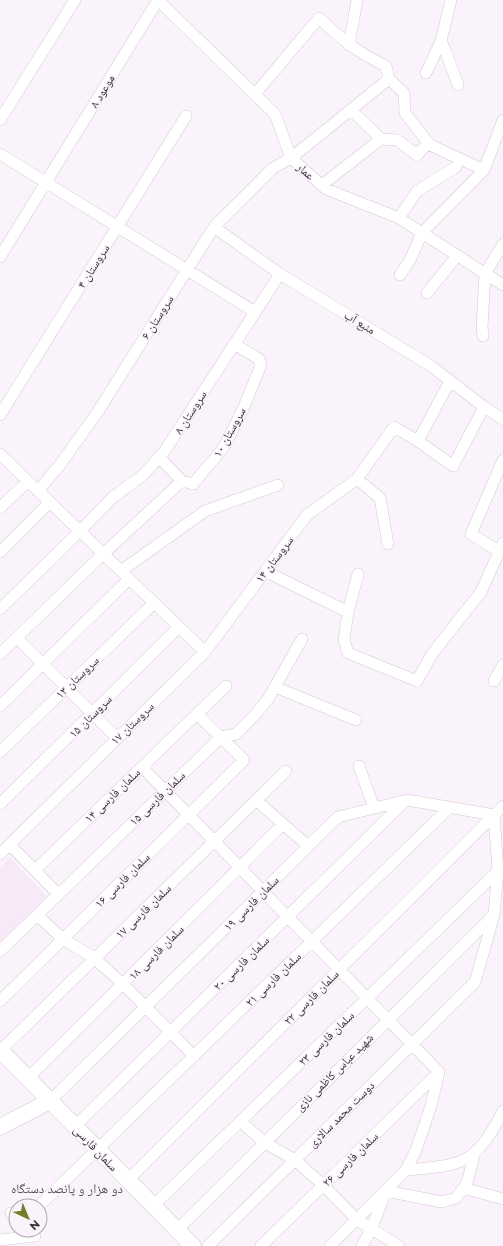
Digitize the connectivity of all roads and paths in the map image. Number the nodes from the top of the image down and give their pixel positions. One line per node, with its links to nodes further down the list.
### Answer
1 (75, 0): 13 (street)
2 (158, 0): 10 (street, عمار); 21 (street, موعود ۸)
3 (357, 0): 6 (street)
4 (451, 0): 5 (street)
5 (440, 41): 7 (street); 9 (street)
6 (348, 45): 8 (street); 10 (street)
7 (426, 73)
8 (389, 79): 11 (street, سروستان ۶); 16 (street)
9 (458, 85)
10 (255, 94): 18 (street, عمار)
11 (351, 110): 15 (street); 18 (street, سروستان ۶)
12 (186, 116): 24 (street, سروستان ۴)
13 (0, 120)
14 (503, 120): 20 (street)
15 (381, 139): 16 (street); 22 (street)
16 (428, 143): 20 (street)
17 (0, 154): 21 (street)
18 (291, 158): 22 (street, عمار); 25 (street, سروستان ۶)
19 (456, 167): 23 (street)
20 (484, 170): 26 (street)
21 (46, 183): 24 (street); 29 (street, موعود ۸)
22 (322, 185): 23 (street, عمار)
23 (399, 218): 26 (street, عمار)
24 (118, 227): 30 (street); 41 (street, سروستان ۴)
25 (214, 227): 30 (street, سروستان ۶); 31 (street, منبع آب)
26 (422, 233): 28 (street, عمار); 33 (street)
27 (503, 244): 32 (street)
28 (457, 256): 32 (street, عمار); 35 (street)
29 (0, 257)
30 (187, 270): 36 (street); 51 (street, سروستان ۶)
31 (280, 274): 36 (street, سروستان ۸); 39 (street, منبع آب)
32 (485, 274): 34 (street, عمار); 37 (street)
33 (400, 275)
34 (503, 285)
35 (427, 293)
36 (255, 312): 38 (street, سروستان ۸)
37 (483, 336)
38 (234, 344): 45 (street, سروستان ۸); 49 (street, سروستان ۱۰)
39 (450, 381): 40 (street, منبع آب); 43 (street)
40 (484, 407): 42 (street, منبع آب); 43 (street)
41 (0, 415)
42 (503, 419)
43 (418, 441): 47 (street, سروستان ۱۴)
44 (0, 455): 48 (street)
45 (159, 457): 49 (street); 54 (street, سروستان ۸)
46 (503, 460): 56 (street)
47 (357, 479): 55 (street); 59 (street, سروستان ۱۴)
48 (28, 481): 51 (street); 53 (street)
49 (182, 481): 58 (street)
50 (278, 485): 60 (street)
51 (38, 491): 52 (street)
52 (50, 502): 54 (street); 57 (street)
53 (0, 508)
54 (80, 531): 58 (street); 64 (street, سروستان ۸)
55 (388, 544)
56 (501, 548): 65 (street)
57 (0, 552)
58 (103, 554): 60 (street); 67 (street)
59 (265, 570): 65 (street); 69 (street, سروستان ۱۴)
60 (121, 571): 62 (street)
61 (358, 574): 65 (street)
62 (129, 579): 63 (street); 71 (street)
63 (154, 603): 66 (street); 76 (street, سروستان ۱۳)
64 (0, 609)
65 (348, 612)
66 (179, 627): 69 (street); 78 (street, سروستان ۱۵)
67 (17, 638): 70 (street); 71 (street)
68 (302, 639): 75 (street, سلمان فارسی ۱۵)
69 (205, 652): 82 (street, سروستان ۱۷)
70 (0, 654)
71 (43, 664): 76 (street); 77 (street)
72 (503, 665): 73 (street)
73 (494, 681)
74 (226, 686): 79 (street, سلمان فارسی ۱۴)
75 (275, 687): 80 (street); 81 (street, سلمان فارسی ۱۵)
76 (66, 688): 78 (street); 83 (street, سروستان ۱۳)
77 (0, 706)
78 (92, 713): 82 (street); 90 (street, سروستان ۱۵)
79 (197, 714): 81 (street); 85 (street, سلمان فارسی ۱۴)
80 (356, 720)
81 (221, 737): 87 (street, سلمان فارسی ۱۵); 94 (street, سلمان فارسی ۱۶)
82 (117, 738): 98 (street, سروستان ۱۷)
83 (0, 752)
84 (359, 766): 92 (street)
85 (142, 767): 87 (street); 102 (street, سلمان فارسی ۱۴)
86 (286, 771): 88 (street, سلمان فارسی ۱۷)
87 (165, 790): 94 (street); 105 (street, سلمان فارسی ۱۵)
88 (256, 800): 96 (street); 97 (street, سلمان فارسی ۱۷)
89 (406, 800): 92 (street, سلمان فارسی ۱۹); 93 (street, سلمان فارسی ۱۹); 108 (street, سلمان فارسی ۲۰)
90 (0, 804)
91 (503, 806): 95 (street)
92 (374, 808): 99 (street, سلمان فارسی ۱۹)
93 (449, 808): 95 (street, سلمان فارسی ۱۹); 110 (street, سلمان فارسی ۲۱)
94 (189, 815): 97 (street); 109 (street, سلمان فارسی ۱۶)
95 (494, 815): 103 (street); 113 (street, سلمان فارسی ۲۲)
96 (283, 824): 99 (street); 101 (street, سلمان فارسی ۱۸)
97 (214, 841): 101 (street); 112 (street, سلمان فارسی ۱۷)
98 (10, 845): 100 (street); 102 (street)
99 (308, 846): 104 (street, سلمان فارسی ۱۹)
100 (0, 854)
101 (240, 868): 104 (street); 114 (street, سلمان فارسی ۱۸)
102 (35, 870): 105 (street)
103 (498, 871): 107 (street); 115 (street, سلمان فارسی ۲۳)
104 (262, 891): 108 (street); 117 (street, سلمان فارسی ۱۹)
105 (58, 894): 106 (street, سلمان فارسی ۱۵)
106 (37, 914): 109 (street); 111 (street, سلمان فارسی ۱۵)
107 (494, 915): 118 (street, شهید عباس کاظمی نازی); 120 (street, دوست محمد سالاری)
108 (288, 917): 110 (street); 119 (street, سلمان فارسی ۲۰)
109 (62, 939): 112 (street); 116 (street, سلمان فارسی ۱۶)
110 (312, 942): 113 (street); 122 (street, سلمان فارسی ۲۱)
111 (0, 951)
112 (94, 958): 114 (street); 121 (street, سلمان فارسی ۱۷)
113 (339, 970): 115 (street); 135 (street, سلمان فارسی ۲۲)
114 (123, 984): 117 (street); 124 (street, سلمان فارسی ۱۸)
115 (366, 999): 118 (street); 127 (street, سلمان فارسی ۲۳)
116 (0, 1001)
117 (145, 1007): 119 (street); 125 (street, سلمان فارسی ۱۹)
118 (387, 1019): 120 (street); 130 (street, شهید عباس کاظمی نازی)
119 (170, 1032): 122 (street); 128 (street, سلمان فارسی ۲۰)
120 (412, 1044): 123 (street); 133 (street, دوست محمد سالاری)
121 (0, 1050): 124 (street, سلمان فارسی)
122 (194, 1056): 131 (street, سلمان فارسی ۲۱)
123 (439, 1072): 134 (street); 136 (street, سلمان فارسی ۲۶)
124 (28, 1078): 125 (street, سلمان فارسی)
125 (50, 1101): 128 (street, سلمان فارسی); 129 (street)
126 (503, 1111): 132 (street)
127 (240, 1121): 130 (street); 141 (street, سلمان فارسی ۲۳)
128 (75, 1126): 131 (street, سلمان فارسی)
129 (0, 1127)
130 (264, 1142): 133 (street); 143 (street, شهید عباس کاظمی نازی)
131 (97, 1150): 135 (street, سلمان فارسی); 139 (street, سلمان فارسی ۲۱)
132 (474, 1154): 134 (street); 137 (street)
133 (295, 1160): 136 (street); 148 (street, دوست محمد سالاری)
134 (406, 1170): 138 (street)
135 (128, 1180): 141 (street, سلمان فارسی)
136 (323, 1185): 142 (street); 149 (street, سلمان فارسی ۲۶)
137 (463, 1188): 138 (street); 140 (street)
138 (386, 1191): 142 (street); 144 (street)
139 (47, 1198)
140 (503, 1199)
141 (153, 1206): 143 (street, سلمان فارسی)
142 (357, 1220): 144 (street); 150 (street)
143 (177, 1230): 147 (street, سلمان فارسی)
144 (371, 1230): 151 (street); 152 (street)
145 (24, 1238): 146 (street)
146 (0, 1240)
147 (193, 1246)
148 (208, 1246)
149 (261, 1246)
150 (330, 1246)
151 (362, 1246)
152 (399, 1246)

